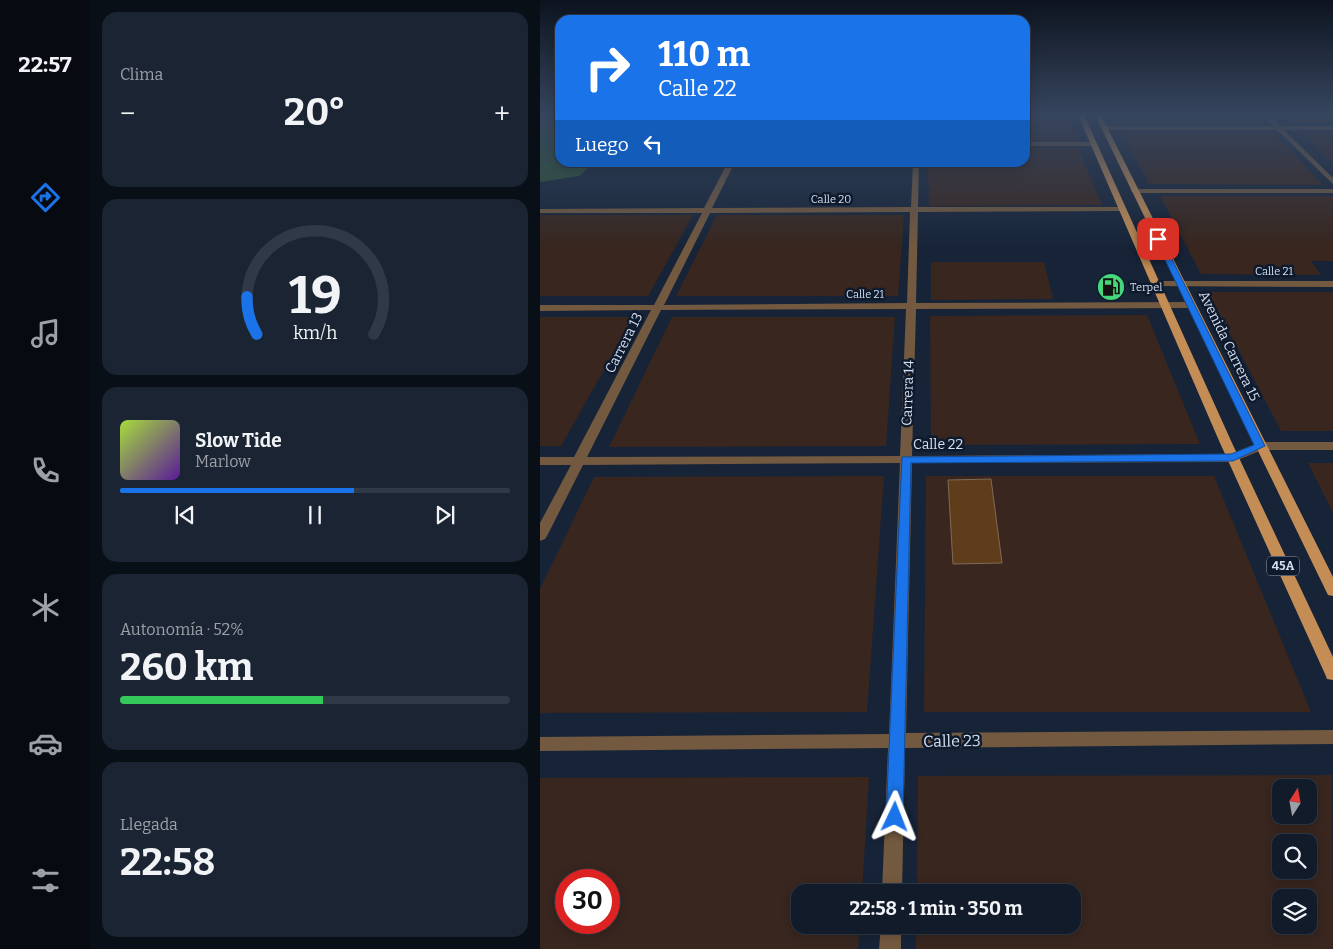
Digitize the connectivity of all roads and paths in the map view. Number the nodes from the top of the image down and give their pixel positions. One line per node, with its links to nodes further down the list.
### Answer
1 (1101, 159): 9 (main road, 45A)
2 (1119, 159): 7 (main road, Avenida Carrera 15 / 45A)
3 (1310, 159): 6 (street)
4 (729, 167): 10 (street, Carrera 13)
5 (916, 167): 11 (street, Carrera 14)
6 (1333, 182)
7 (1135, 191): 8 (street); 14 (main road, Avenida Carrera 15 / 45A)
8 (1333, 191)
9 (1123, 209): 11 (street, Calle 20); 13 (main road, 45A)
10 (707, 210): 11 (street, Calle 20); 12 (street, Calle 20); 19 (street, Carrera 13)
11 (914, 210): 18 (street, Carrera 14)
12 (540, 211)
13 (1156, 284): 14 (street, Calle 21); 16 (main road, 45A)
14 (1180, 284): 15 (street, Calle 21); 17 (main road, Avenida Carrera 15 / 45A)
15 (1333, 284)
16 (1165, 305): 17 (street, Calle 21); 18 (street, Calle 21); 23 (main road, 45A)
17 (1190, 305): 21 (main road, Avenida Carrera 15 / 45A)
18 (911, 306): 19 (street, Calle 21); 24 (street, Carrera 14)
19 (658, 307): 20 (street, Calle 21); 26 (street, Carrera 13)
20 (540, 308)
21 (1260, 446): 22 (street, Calle 22); 23 (street, Calle 22); 28 (main road, Avenida Carrera 15 / 45A)
22 (1333, 446)
23 (1233, 458): 24 (street, Calle 22); 29 (main road, 45A)
24 (906, 459): 26 (street, Calle 22); 31 (street, Carrera 14)
25 (540, 461): 26 (street, Calle 22)
26 (578, 461): 27 (street, Carrera 13)
27 (540, 536)
28 (1333, 590)
29 (1332, 671)
30 (1333, 737): 31 (street, Calle 23)
31 (897, 741): 32 (street, Calle 23); 33 (street, Carrera 14)
32 (540, 744)
33 (892, 884)
34 (891, 934): 35 (street)
35 (890, 949)

